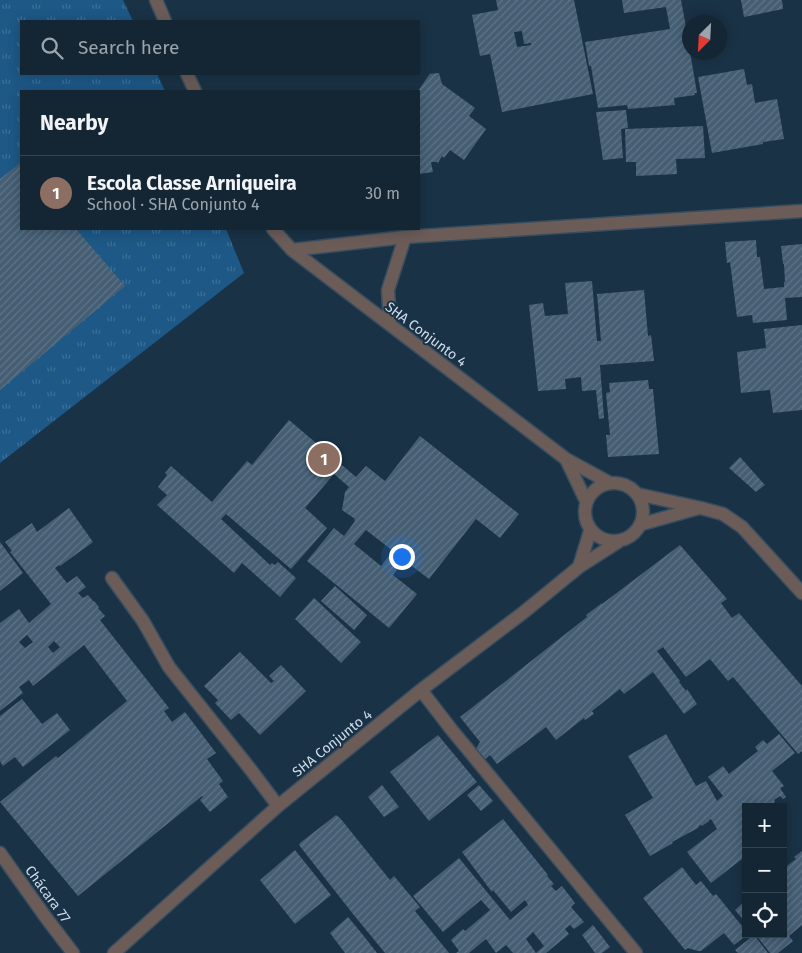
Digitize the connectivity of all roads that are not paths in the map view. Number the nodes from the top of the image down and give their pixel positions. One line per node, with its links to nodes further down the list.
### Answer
1 (156, 0): 2 (street)
2 (165, 20)
3 (187, 75): 4 (street)
4 (195, 90)
5 (802, 211): 7 (street)
6 (274, 230): 8 (street, SHA Conjunto 4)
7 (405, 237): 8 (street); 9 (street)
8 (292, 250): 9 (street, SHA Conjunto 4)
9 (390, 325): 10 (street, SHA Conjunto 4)
10 (566, 459): 11 (street, SHA Conjunto 4); 13 (street, SHA Conjunto 4)
11 (610, 483): 12 (street); 13 (street)
12 (638, 494): 14 (street); 15 (street)
13 (586, 500): 16 (street)
14 (701, 508): 15 (street); 20 (street)
15 (642, 524): 17 (street)
16 (590, 531): 17 (street); 18 (street)
17 (618, 542): 18 (street, SHA Conjunto 4)
18 (578, 567): 21 (street, SHA Conjunto 4)
19 (112, 578): 22 (street)
20 (802, 593)
21 (421, 690): 22 (street, SHA Conjunto 4); 26 (street)
22 (278, 806): 25 (street, SHA Conjunto 4)
23 (0, 852): 24 (street, Chácara 77)
24 (73, 953)
25 (114, 953)
26 (636, 953)

